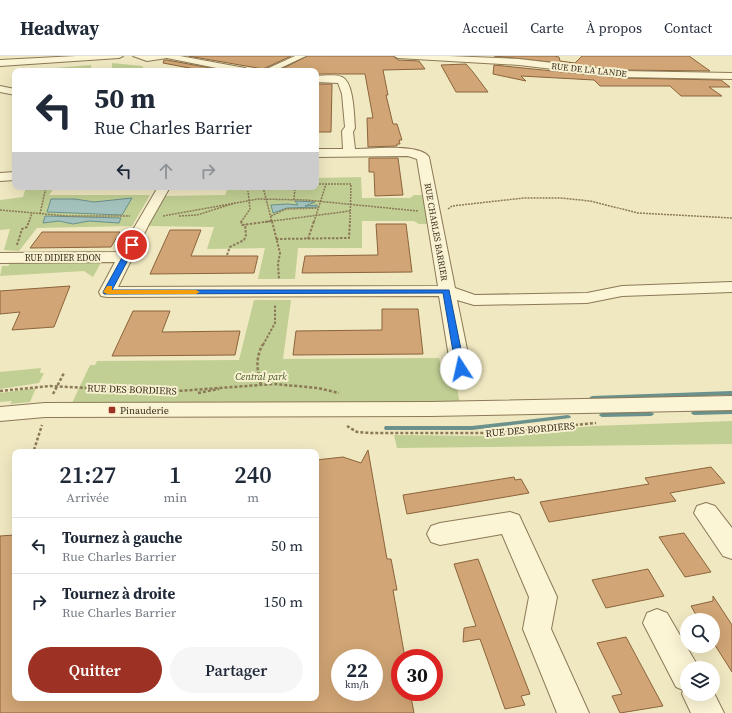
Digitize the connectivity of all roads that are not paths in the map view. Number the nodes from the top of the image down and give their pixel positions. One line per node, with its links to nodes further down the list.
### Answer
1 (119, 56): 8 (street)
2 (137, 56): 3 (street)
3 (167, 56): 9 (street)
4 (300, 56): 10 (street)
5 (398, 56): 6 (street, RUE DE LA LANDE)
6 (488, 58): 11 (street, RUE DE LA LANDE)
7 (579, 61): 11 (street)
8 (1, 64)
9 (229, 68)
10 (273, 68)
11 (606, 73): 12 (street, RUE DE LA LANDE)
12 (732, 76)
13 (319, 79): 16 (street)
14 (0, 89): 15 (street)
15 (12, 91)
16 (349, 152): 17 (street, RUE CHARLES BARRIER); 24 (street, RUE CHARLES BARRIER)
17 (319, 153)
18 (12, 176): 19 (street)
19 (0, 177)
20 (162, 190): 21 (street, RUE CHARLES BARRIER)
21 (126, 257): 22 (street, RUE DIDIER EDON); 24 (street, RUE CHARLES BARRIER)
22 (4, 258)
23 (732, 287): 24 (street)
24 (447, 291): 25 (street)
25 (461, 369)
26 (732, 403): 27 (street, RUE DES BORDIERS)
27 (0, 414)
28 (706, 513): 30 (street)
29 (440, 534): 34 (street)
30 (732, 548)
31 (657, 623): 32 (street)
32 (680, 664)
33 (701, 701): 35 (street)
34 (573, 713)
35 (708, 713)

